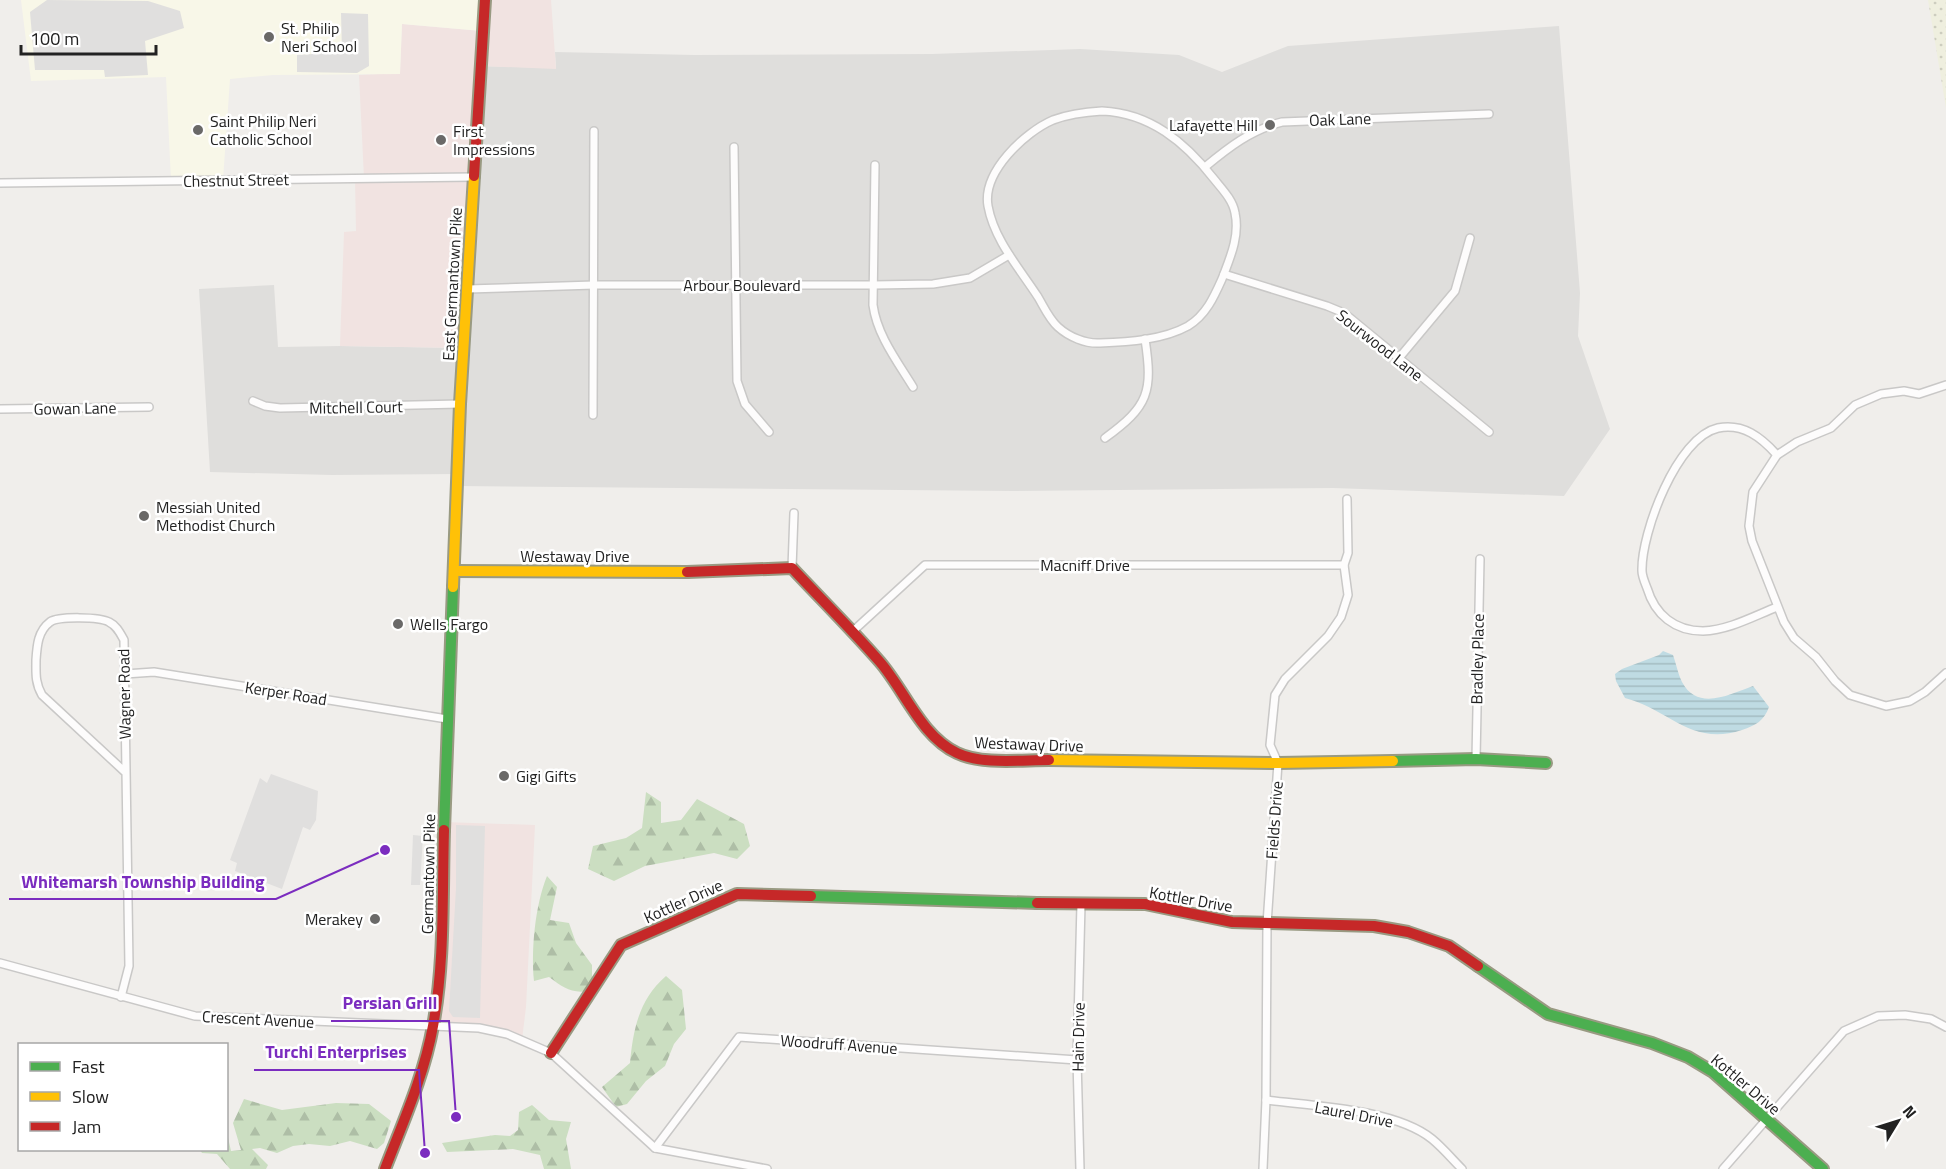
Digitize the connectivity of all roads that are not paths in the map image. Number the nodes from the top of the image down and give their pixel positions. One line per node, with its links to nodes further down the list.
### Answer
1 (485, 0): 7 (street, East Germantown Pike)
2 (1489, 114): 6 (street, Oak Lane)
3 (594, 131): 12 (street)
4 (734, 147): 13 (street)
5 (875, 165): 14 (street)
6 (1205, 167): 10 (street); 11 (street)
7 (473, 177): 8 (street, Chestnut Street); 15 (street, East Germantown Pike)
8 (0, 183)
9 (1470, 238): 17 (street)
10 (1010, 255): 14 (street, Arbour Boulevard); 16 (street)
11 (1224, 274): 16 (street); 17 (street, Sourwood Lane)
12 (594, 285): 13 (street, Arbour Boulevard); 15 (street, Arbour Boulevard); 24 (street)
13 (736, 285): 14 (street, Arbour Boulevard); 25 (street)
14 (874, 285): 19 (street)
15 (468, 289): 21 (street, East Germantown Pike)
16 (1145, 339): 27 (street)
17 (1399, 358): 26 (street, Sourwood Lane)
18 (1946, 385): 28 (street)
19 (912, 387)
20 (253, 401): 21 (street, Mitchell Court)
21 (460, 404): 34 (street, East Germantown Pike)
22 (149, 407): 23 (street, Gowan Lane)
23 (0, 409)
24 (593, 415)
25 (769, 432)
26 (1489, 432)
27 (1105, 438)
28 (1777, 454): 35 (street); 35 (street)
29 (1347, 499): 32 (street, Fields Drive)
30 (794, 513): 33 (street)
31 (1480, 559): 40 (street, Bradley Place)
32 (1344, 565): 36 (street, Macniff Drive); 41 (street, Fields Drive)
33 (792, 568): 34 (street, Westaway Drive); 36 (street, Westaway Drive)
34 (454, 571): 39 (street, Germantown Pike)
35 (1777, 607): 37 (street)
36 (852, 632): 41 (street, Westaway Drive)
37 (1946, 673)
38 (125, 674): 39 (street, Kerper Road); 43 (street, Wagner Road); 43 (street, Wagner Road)
39 (447, 719): 48 (street, Germantown Pike)
40 (1476, 759): 41 (street, Westaway Drive); 42 (street, Westaway Drive)
41 (1278, 763): 45 (street, Fields Drive)
42 (1546, 763)
43 (125, 772): 47 (street, Wagner Road)
44 (1081, 904): 45 (street, Kottler Drive); 50 (street, Kottler Drive); 51 (street, Hain Drive)
45 (1267, 924): 52 (street, Fields Drive); 53 (street, Kottler Drive)
46 (0, 963): 47 (street, Crescent Avenue)
47 (121, 997): 48 (street, Crescent Avenue)
48 (433, 1026): 50 (street, Crescent Avenue); 55 (street, Germantown Pike)
49 (1946, 1027): 53 (street)
50 (551, 1053): 54 (street, Crescent Avenue)
51 (1077, 1060): 54 (street, Woodruff Avenue); 57 (street, Hain Drive)
52 (1266, 1100): 58 (street, Fields Drive); 59 (street, Laurel Drive)
53 (1765, 1120): 60 (street); 61 (street, Kottler Drive)
54 (655, 1148): 56 (street)
55 (385, 1169)
56 (767, 1169)
57 (1080, 1169)
58 (1263, 1169)
59 (1462, 1169)
60 (1723, 1169)
61 (1823, 1169)

